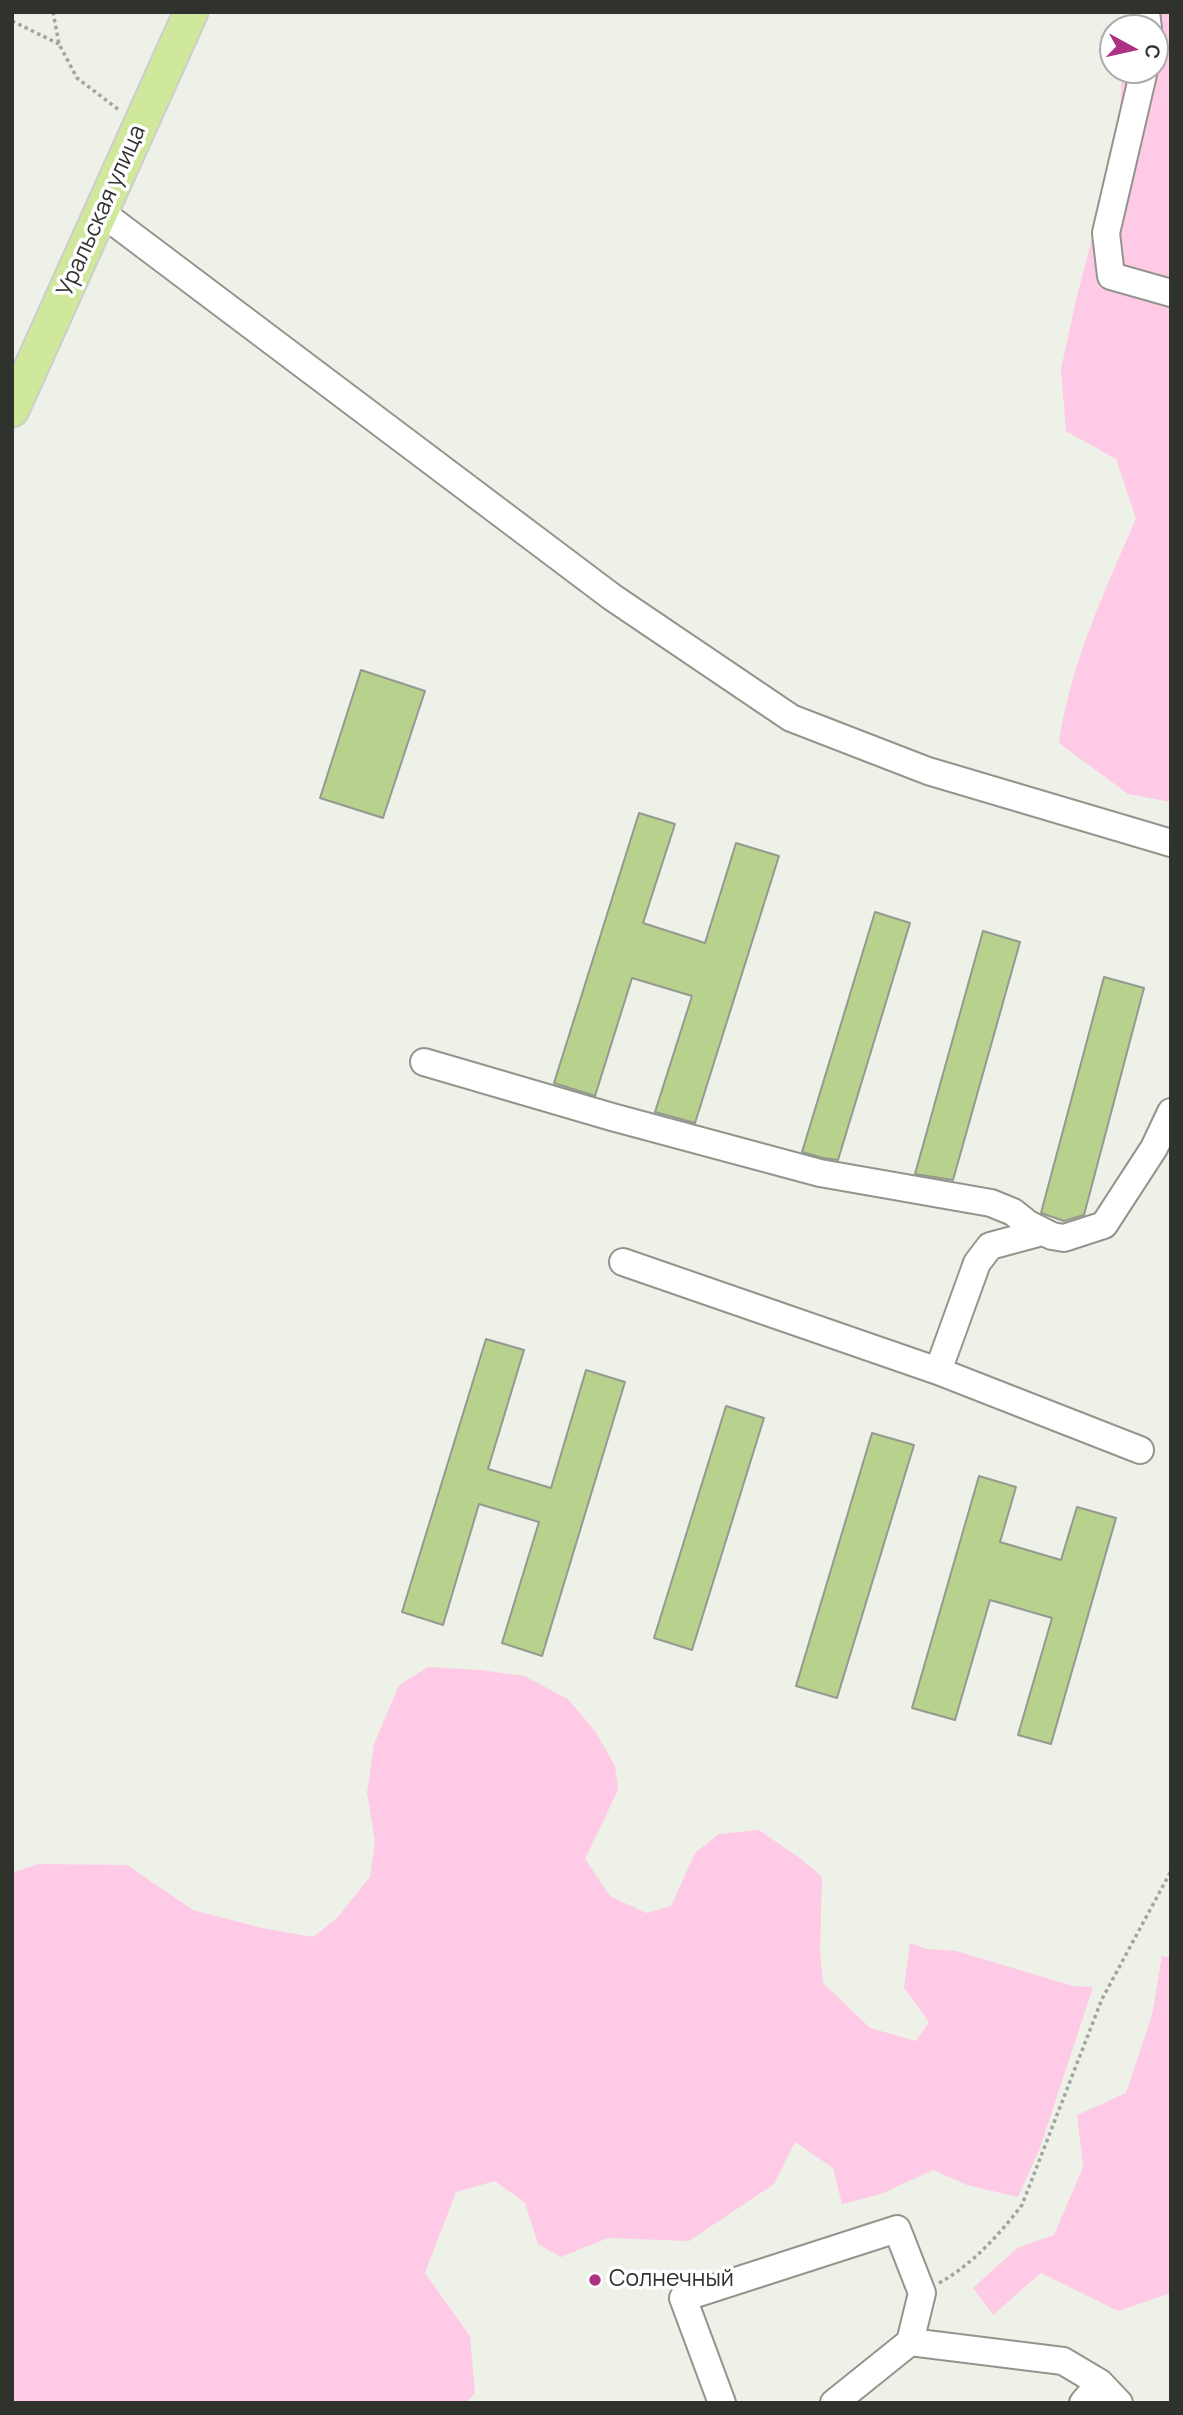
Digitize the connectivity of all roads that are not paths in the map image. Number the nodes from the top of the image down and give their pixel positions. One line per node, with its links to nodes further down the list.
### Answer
1 (191, 12): 3 (main road, Уральская улица)
2 (1141, 84): 4 (street)
3 (102, 213): 5 (main road, Уральская улица); 6 (street)
4 (1171, 293)
5 (12, 410)
6 (1171, 843)
7 (424, 1062): 9 (street)
8 (1171, 1112): 9 (street)
9 (1042, 1232): 11 (street)
10 (623, 1262): 11 (street)
11 (938, 1371): 12 (street)
12 (1140, 1450)
13 (910, 2342): 14 (street); 15 (street); 16 (street)
14 (1091, 2393): 17 (street)
15 (722, 2403)
16 (834, 2403)
17 (1119, 2403)

